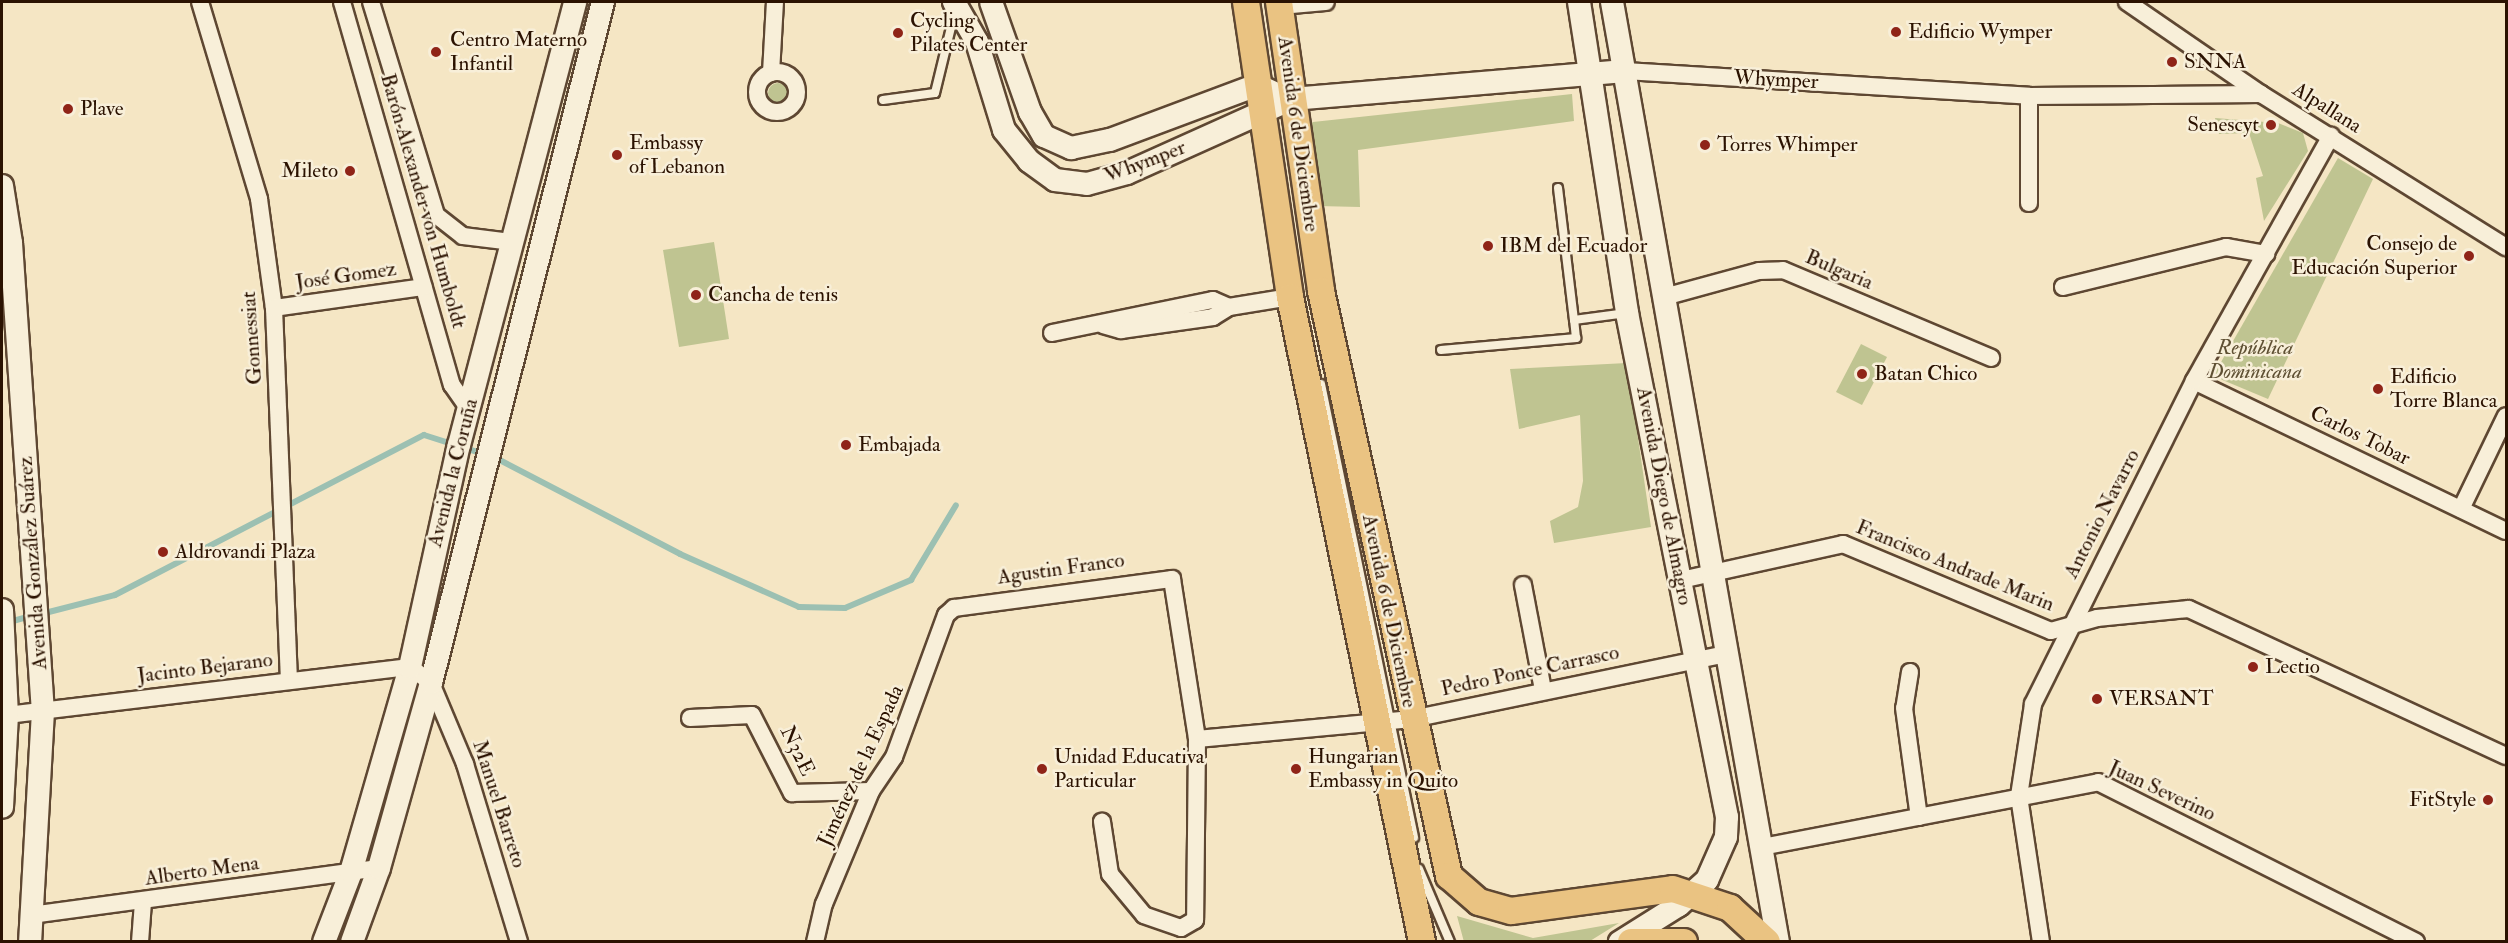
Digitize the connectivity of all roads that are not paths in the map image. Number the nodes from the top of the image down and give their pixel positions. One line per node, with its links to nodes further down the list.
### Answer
1 (200, 2): 34 (street, Gonnessiat)
2 (342, 2): 30 (street, Barón Alexander von Humboldt)
3 (371, 2): 27 (street, Barón Alexander von Humboldt)
4 (575, 2): 27 (street, Avenida la Coruña)
5 (603, 2): 58 (street, Avenida la Coruña)
6 (775, 2): 18 (street)
7 (992, 2): 21 (street, Whymper)
8 (1246, 2): 21 (main road, Avenida 6 de Diciembre)
9 (1326, 2): 14 (street)
10 (1579, 2): 16 (street, Avenida Diego de Almagro)
11 (1612, 2): 17 (street, Avenida Diego de Almagro)
12 (2127, 2): 19 (street, Alpallana)
13 (955, 3): 21 (street, Whymper); 22 (lane)
14 (1280, 4): 21 (main road, Avenida 6 de Diciembre)
15 (1262, 24): 21 (lane)
16 (1591, 71): 17 (street, Whymper); 21 (street, Whymper); 35 (street, Avenida Diego de Almagro)
17 (1625, 71): 20 (street, Whymper); 33 (street, Avenida Diego de Almagro)
18 (771, 72)
19 (2262, 94): 20 (street, Whymper); 23 (street, Alpallana)
20 (2029, 96): 26 (street)
21 (1270, 99): 32 (main road, Avenida 6 de Diciembre); 36 (lane); 63 (main road, Avenida 6 de Diciembre)
22 (883, 100)
23 (2331, 136): 28 (street, Alpallana); 29 (street, Antonio Navarro)
24 (2, 186): 60 (street, Avenida González Suárez)
25 (1558, 188): 37 (lane)
26 (2029, 203)
27 (511, 242): 43 (street, Avenida la Coruña)
28 (2506, 247)
29 (2265, 254): 31 (street); 42 (street, Antonio Navarro)
30 (424, 287): 34 (street, José Gomez); 43 (street, Barón Alexander von Humboldt)
31 (2063, 287)
32 (1290, 297): 38 (street); 63 (main road, Avenida 6 de Diciembre)
33 (1664, 297): 40 (street, Bulgaria); 47 (street, Avenida Diego de Almagro)
34 (274, 308): 57 (street, Gonnessiat)
35 (1627, 313): 37 (lane); 48 (street, Avenida Diego de Almagro)
36 (1306, 316)
37 (1574, 320): 39 (lane)
38 (1052, 333)
39 (1441, 350)
40 (1991, 358)
41 (1319, 374): 63 (lane)
42 (2194, 381): 45 (street, Carlos Tobar); 52 (street, Antonio Navarro)
43 (469, 409): 55 (street, Avenida la Coruña)
44 (2506, 416): 45 (street)
45 (2461, 510): 46 (street, Carlos Tobar)
46 (2506, 531)
47 (1714, 573): 48 (street, Francisco Andrade Marin); 52 (street, Francisco Andrade Marin); 53 (street, Avenida Diego de Almagro)
48 (1681, 580): 54 (street, Avenida Diego de Almagro)
49 (1523, 585): 59 (street)
50 (2, 610): 61 (street, Avenida González Suárez)
51 (949, 610): 64 (street, Agustin Franco); 66 (street, Jiménez de la Espada)
52 (2071, 626): 65 (street, Francisco Andrade Marin); 67 (street, Antonio Navarro)
53 (1727, 654): 54 (street, Pedro Ponce Carrasco); 72 (street, Avenida Diego de Almagro)
54 (1696, 660): 59 (street, Pedro Ponce Carrasco); 77 (street, Avenida Diego de Almagro)
55 (410, 668): 57 (street, Jacinto Bejarano); 58 (street); 76 (street, Avenida la Coruña)
56 (1910, 672): 69 (street)
57 (289, 681): 60 (street, Jacinto Bejarano)
58 (431, 683): 74 (street, Avenida la Coruña); 84 (street, Manuel Barreto)
59 (1543, 690): 63 (street, Pedro Ponce Carrasco)
60 (43, 711): 61 (street, Jacinto Bejarano); 79 (street, Avenida González Suárez)
61 (7, 715): 68 (street, Avenida González Suárez)
62 (690, 718): 66 (street, N32E)
63 (1394, 719): 64 (street, Pedro Ponce Carrasco); 71 (lane); 77 (main road, Avenida 6 de Diciembre); 86 (main road, Avenida 6 de Diciembre)
64 (1197, 739): 70 (street)
65 (2506, 756)
66 (872, 791): 85 (street, Jiménez de la Espada)
67 (2019, 796): 69 (street, Juan Severino); 94 (street, Antonio Navarro); 95 (street, Juan Severino)
68 (2, 807)
69 (1919, 817): 72 (street, Juan Severino)
70 (1102, 822)
71 (1415, 846)
72 (1762, 847): 93 (street, Avenida Diego de Almagro)
73 (1417, 857): 75 (lane)
74 (380, 868): 76 (street, Alberto Mena); 83 (street, Avenida la Coruña)
75 (1419, 869): 87 (lane); 88 (lane)
76 (351, 872): 78 (street, Alberto Mena); 82 (street, Avenida la Coruña)
77 (1694, 894): 89 (street, Avenida Diego de Almagro); 92 (main road, Avenida 6 de Diciembre)
78 (143, 902): 79 (street, Alberto Mena); 81 (street)
79 (32, 915): 80 (street, Avenida González Suárez)
80 (30, 942)
81 (140, 942)
82 (324, 942)
83 (352, 942)
84 (519, 942)
85 (815, 942)
86 (1422, 942)
87 (1432, 942)
88 (1450, 942)
89 (1620, 942)
90 (1631, 942): 91 (main road)
91 (1684, 942)
92 (1767, 942)
93 (1778, 942)
94 (2041, 942)
95 (2416, 942)

